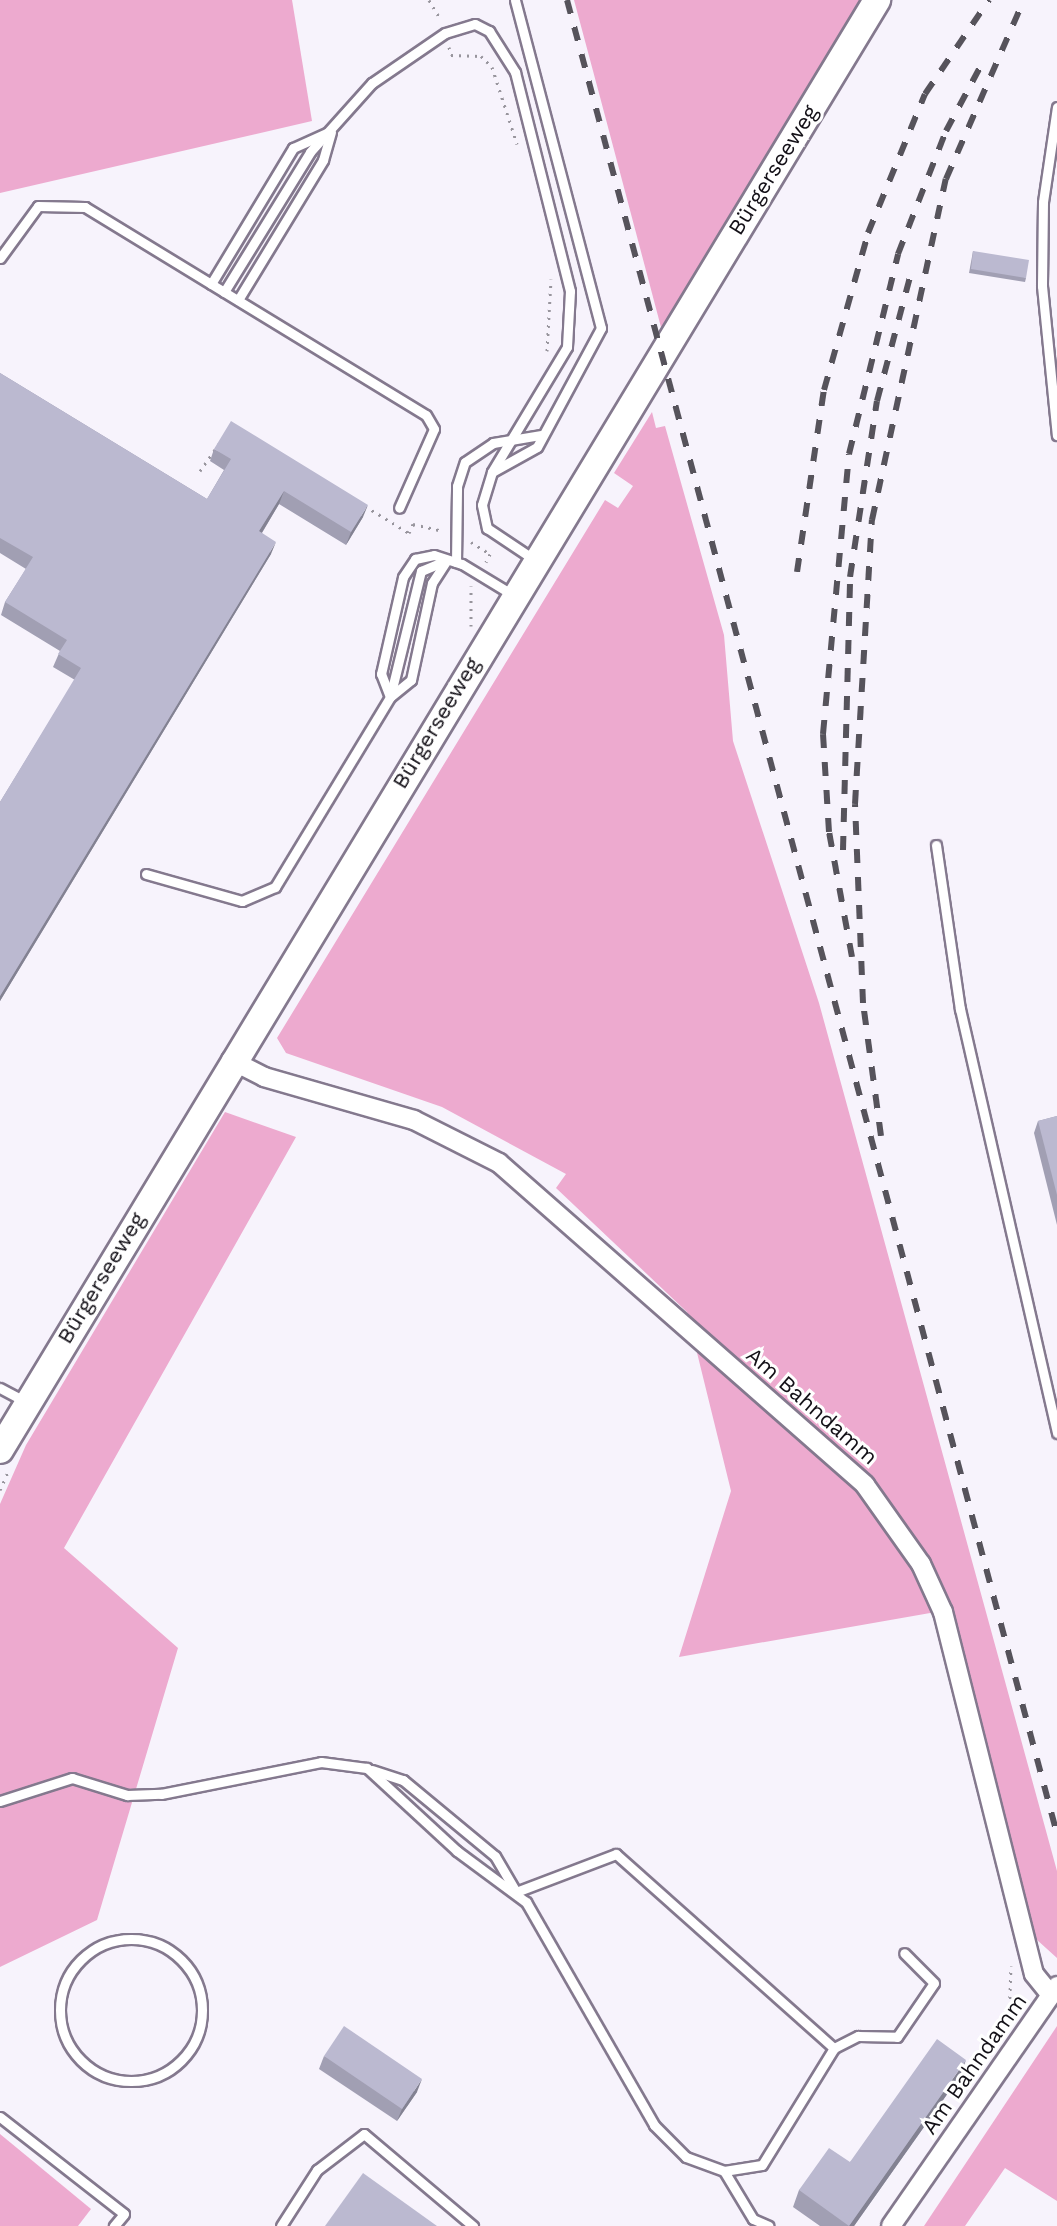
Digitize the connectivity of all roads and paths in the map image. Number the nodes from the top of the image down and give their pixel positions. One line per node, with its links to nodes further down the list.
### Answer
1 (429, 0): 4 (path)
2 (515, 0): 15 (lane)
3 (877, 0): 25 (street, Bürgerseeweg)
4 (445, 33): 6 (lane); 7 (path); 17 (lane)
5 (1057, 107): 16 (lane)
6 (331, 132): 10 (lane); 11 (lane); 12 (lane)
7 (520, 157)
8 (0, 258): 10 (lane)
9 (551, 274): 13 (path)
10 (211, 284): 11 (lane)
11 (224, 292): 12 (lane)
12 (238, 300): 21 (lane)
13 (543, 360)
14 (240, 430): 18 (path)
15 (541, 435): 17 (lane); 19 (lane)
16 (1057, 435)
17 (511, 440): 19 (lane); 24 (lane)
18 (200, 471)
19 (492, 472): 25 (lane)
20 (354, 499): 23 (path)
21 (399, 508)
22 (443, 522): 23 (path)
23 (441, 532): 24 (path)
24 (455, 532): 26 (lane); 27 (path)
25 (535, 560): 28 (street, Bürgerseeweg)
26 (451, 561): 27 (lane); 30 (lane); 30 (lane); 30 (lane)
27 (478, 574): 28 (lane); 29 (path)
28 (513, 595): 33 (street, Bürgerseeweg)
29 (467, 639)
30 (390, 697): 32 (lane)
31 (936, 845): 36 (lane)
32 (146, 874)
33 (231, 1060): 35 (street, Bürgerseeweg); 44 (street, Am Bahndamm)
34 (0, 1388): 35 (lane)
35 (26, 1402): 37 (street, Bürgerseeweg)
36 (1057, 1433)
37 (0, 1450)
38 (367, 1768): 39 (lane); 40 (lane); 40 (lane)
39 (0, 1801)
40 (516, 1892): 46 (lane); 48 (lane)
41 (904, 1953): 46 (lane)
42 (1011, 1958): 45 (path)
43 (79, 1961): 43 (lane)
44 (1054, 1990): 45 (street, Am Bahndamm)
45 (1021, 2039): 53 (street, Am Bahndamm)
46 (834, 2048): 48 (lane)
47 (0, 2117): 49 (lane)
48 (724, 2171): 52 (lane)
49 (114, 2226)
50 (281, 2226): 51 (lane)
51 (473, 2226)
52 (769, 2226)
53 (891, 2226)

